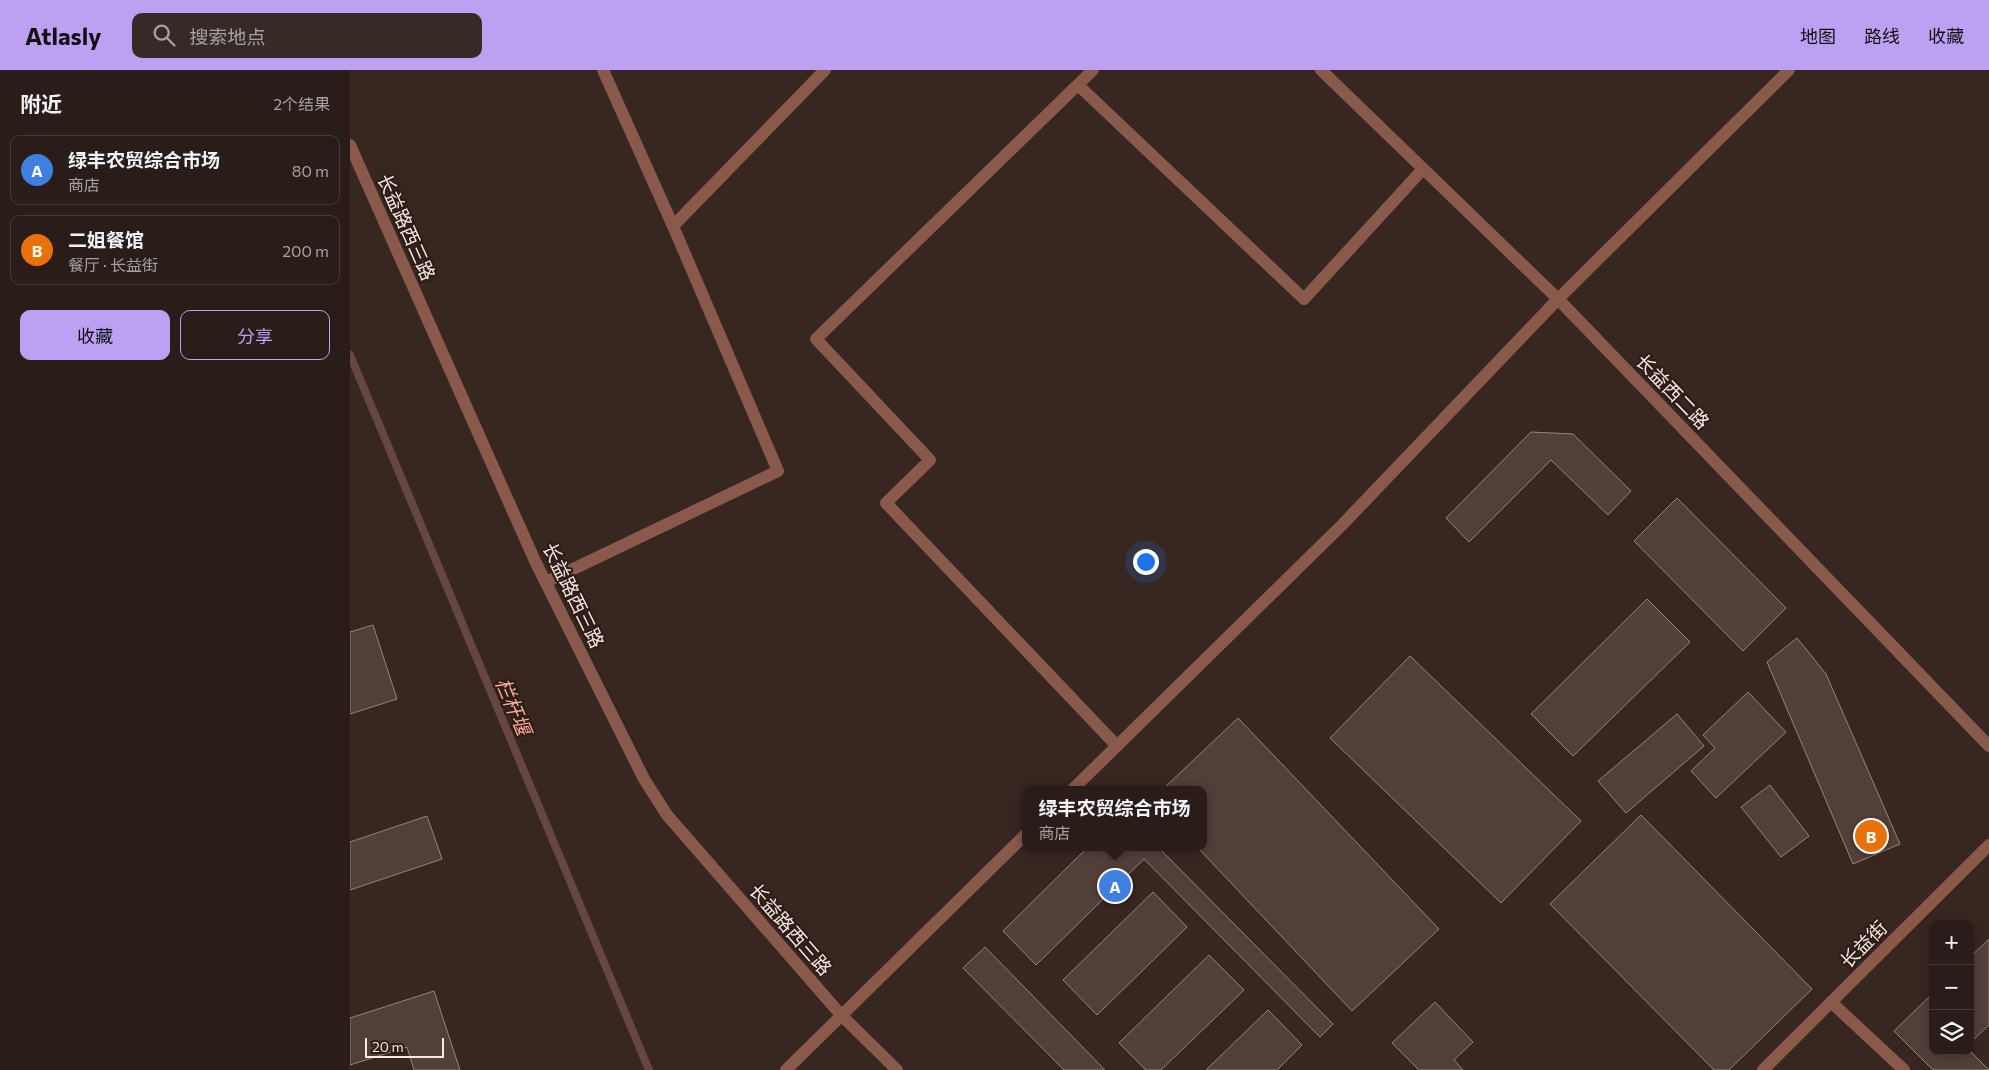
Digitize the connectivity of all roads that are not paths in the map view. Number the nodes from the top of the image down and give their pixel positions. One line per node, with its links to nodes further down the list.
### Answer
1 (603, 70): 9 (street)
2 (825, 70): 9 (street)
3 (1093, 70): 6 (street)
4 (1321, 70): 8 (street, 长益西二路)
5 (1789, 70): 10 (street)
6 (1078, 85): 8 (street); 12 (street)
7 (350, 145): 11 (street, 长益路西三路)
8 (1423, 169): 10 (street, 长益西二路)
9 (673, 226): 11 (street)
10 (1558, 299): 12 (street); 13 (street, 长益西二路)
11 (546, 582): 18 (street, 长益路西三路)
12 (1116, 746): 14 (street)
13 (1989, 746)
14 (1076, 786)
15 (1022, 838): 18 (street)
16 (1989, 845): 17 (street, 长益街)
17 (1831, 1002): 21 (street, 长益街); 22 (street)
18 (841, 1015): 19 (street); 20 (street, 长益路西三路)
19 (786, 1070)
20 (897, 1070)
21 (1763, 1070)
22 (1904, 1070)

